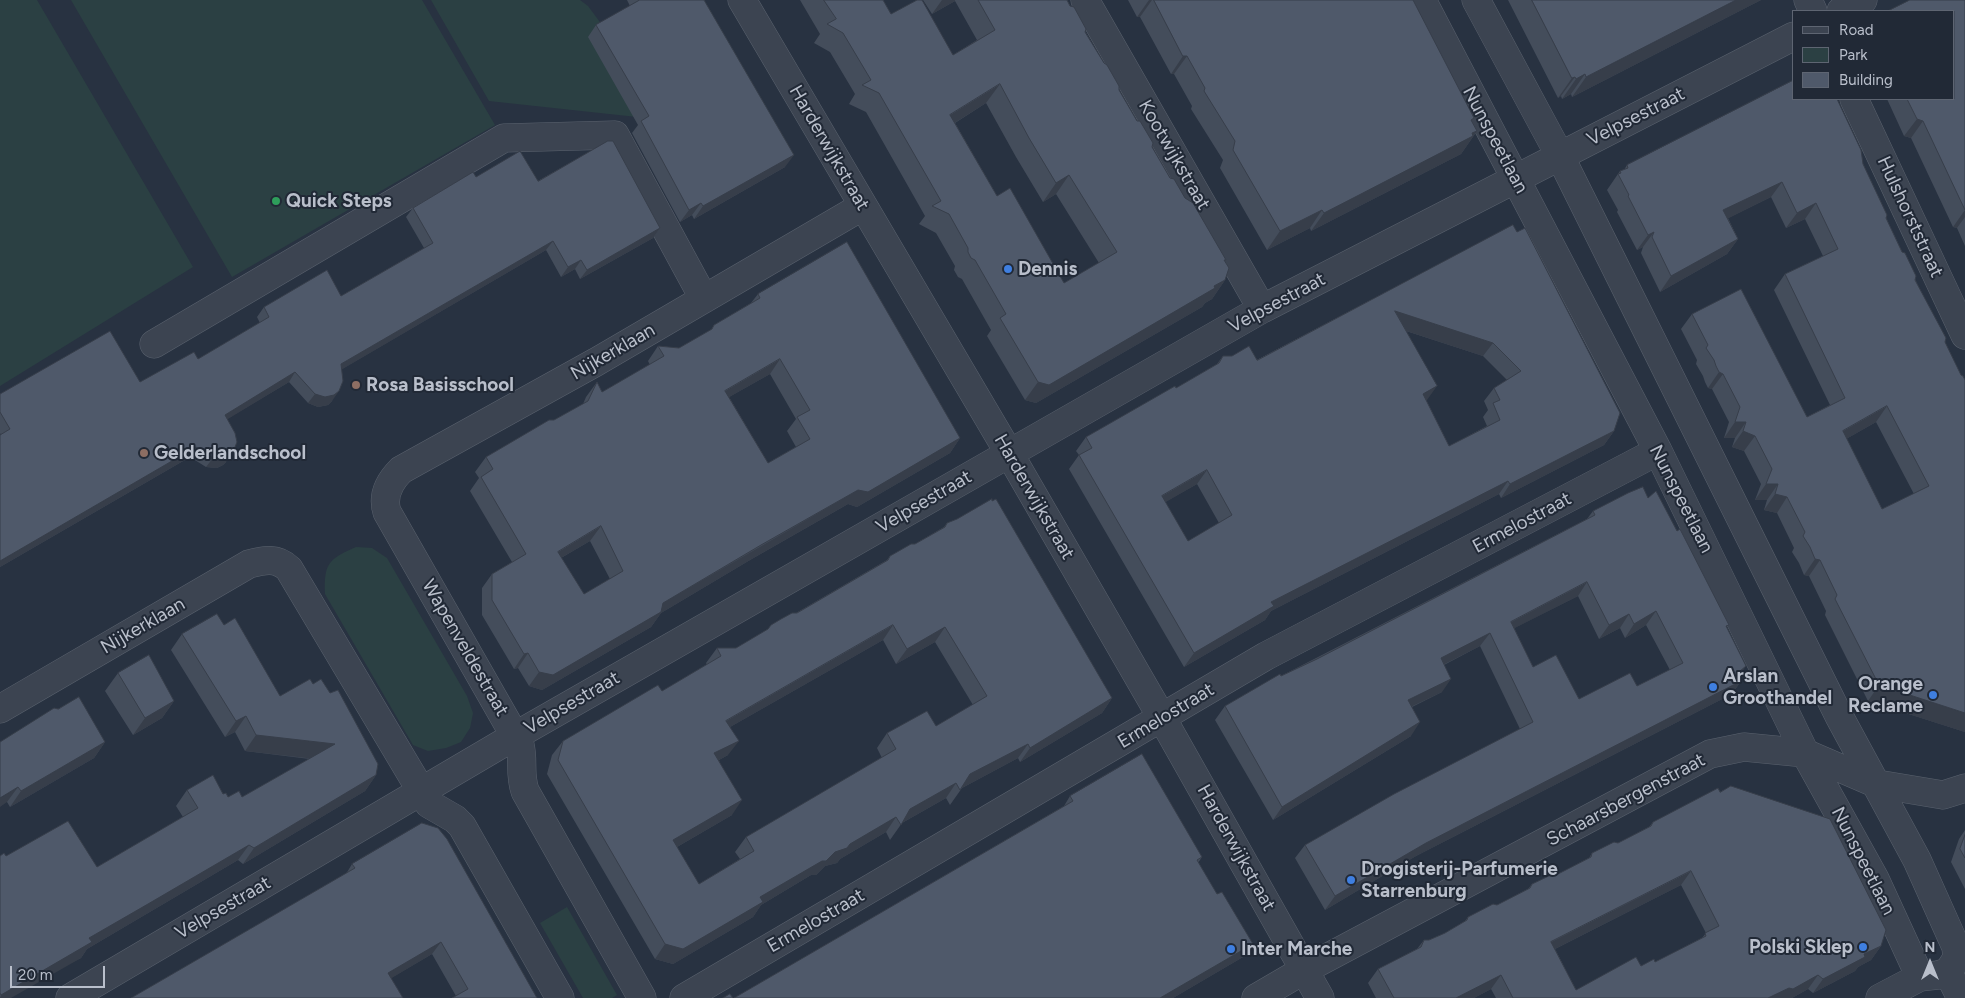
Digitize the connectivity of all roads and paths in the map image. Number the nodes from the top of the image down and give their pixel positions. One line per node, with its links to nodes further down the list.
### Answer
1 (742, 0): 11 (street, Harderwijkstraat)
2 (1085, 0): 13 (street, Kootwijkstraat)
3 (1422, 0): 10 (street, Nunspeetlaan)
4 (1476, 0): 9 (street)
5 (1863, 0): 6 (street)
6 (1843, 10)
7 (1792, 37): 9 (street, Velpsestraat)
8 (1854, 100): 14 (street, Hulshorststraat)
9 (1560, 156): 10 (street, Velpsestraat); 23 (street)
10 (1516, 180): 13 (street, Velpsestraat); 16 (street, Nunspeetlaan)
11 (863, 206): 12 (street, Nijkerklaan); 17 (street, Harderwijkstraat)
12 (704, 299): 15 (street); 18 (street, Nijkerklaan)
13 (1262, 309): 17 (street, Velpsestraat)
14 (1965, 336)
15 (154, 344)
16 (1658, 451): 20 (street, Ermelostraat); 22 (street, Nunspeetlaan)
17 (1009, 453): 20 (street, Harderwijkstraat); 21 (street, Velpsestraat)
18 (386, 512): 21 (street, Wapenveldestraat)
19 (0, 709): 25 (street, Nijkerklaan)
20 (1162, 718): 26 (street, Harderwijkstraat); 32 (street, Ermelostraat)
21 (515, 736): 25 (street, Velpsestraat); 31 (street, Wapenveldestraat)
22 (1805, 753): 23 (street, Schaarsbergenstraat); 26 (street, Schaarsbergenstraat); 28 (street, Nunspeetlaan)
23 (1877, 784): 24 (street, Schaarsbergenstraat); 27 (street)
24 (1965, 788)
25 (422, 791): 29 (street, Velpsestraat); 30 (street)
26 (1304, 970): 33 (street, Schaarsbergenstraat); 34 (street, Harderwijkstraat)
27 (1948, 972): 28 (street); 36 (street)
28 (1920, 977): 35 (street)
29 (70, 998)
30 (560, 998)
31 (642, 998)
32 (684, 998)
33 (1256, 998)
34 (1320, 998)
35 (1880, 998)
36 (1961, 998)

